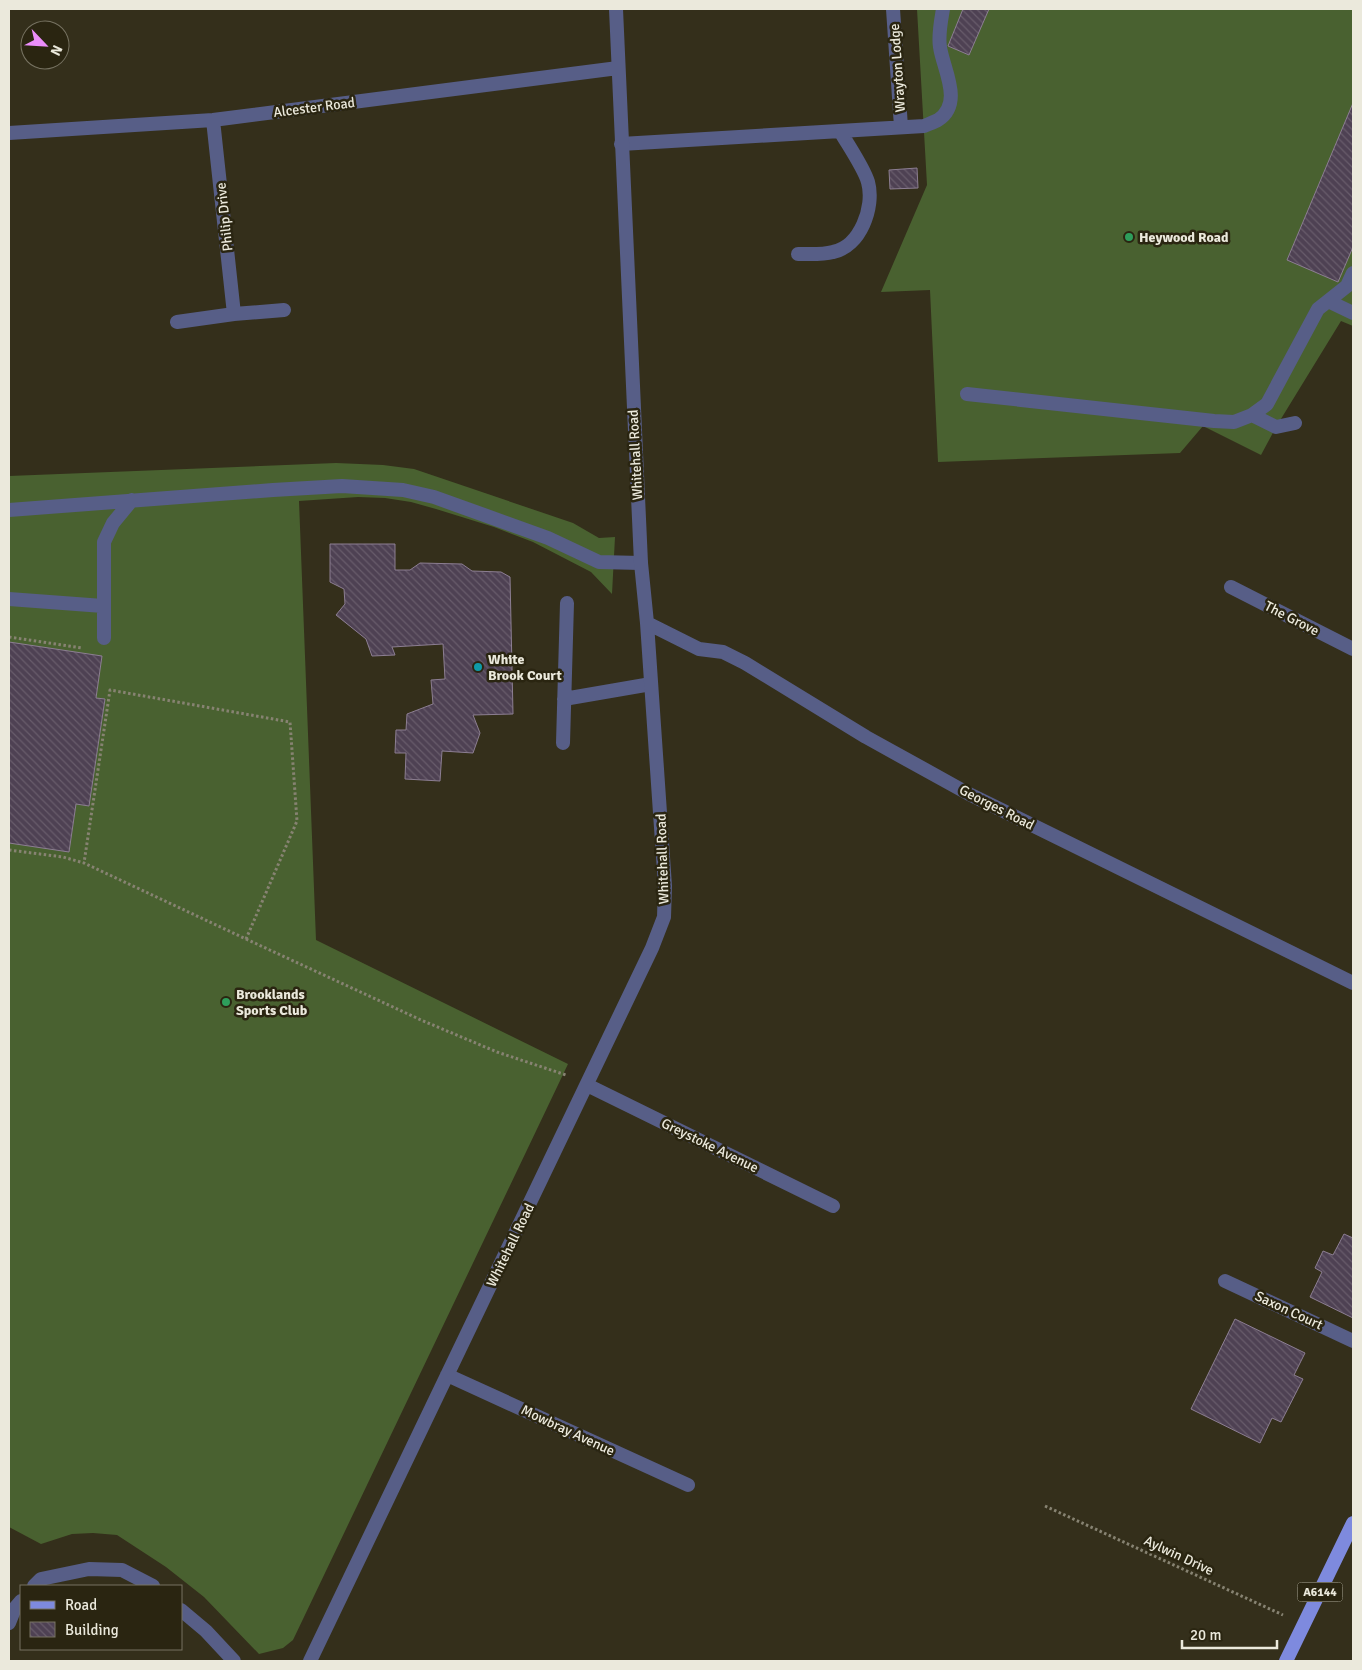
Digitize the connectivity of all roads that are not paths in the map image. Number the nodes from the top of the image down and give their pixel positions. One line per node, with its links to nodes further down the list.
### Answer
1 (616, 9): 4 (street, Whitehall Road)
2 (893, 9): 6 (street, Wrayton Lodge)
3 (943, 9): 6 (street)
4 (618, 68): 5 (street, Alcester Road); 9 (street, Whitehall Road)
5 (213, 120): 8 (street, Alcester Road); 15 (street, Philip Drive)
6 (901, 127): 7 (street)
7 (840, 131): 9 (street); 10 (street)
8 (9, 133)
9 (621, 144): 22 (street, Whitehall Road)
10 (798, 254)
11 (1353, 273): 12 (street)
12 (1328, 301): 14 (street); 18 (street)
13 (284, 310): 15 (street)
14 (1353, 313)
15 (234, 314): 16 (street)
16 (177, 322)
17 (967, 394): 18 (street)
18 (1252, 415): 19 (street)
19 (1295, 423)
20 (132, 500): 21 (street); 22 (street); 26 (street)
21 (9, 510)
22 (641, 563): 27 (street, Whitehall Road)
23 (1231, 587): 29 (street, The Grove)
24 (9, 599): 26 (street)
25 (567, 603): 31 (street)
26 (103, 606): 28 (street)
27 (647, 623): 30 (street, Whitehall Road); 33 (street, Georges Road)
28 (104, 638)
29 (1353, 649)
30 (651, 684): 31 (street); 34 (street, Whitehall Road)
31 (564, 698): 32 (street)
32 (563, 743)
33 (1353, 984)
34 (587, 1085): 35 (street, Greystoke Avenue); 38 (street, Whitehall Road)
35 (833, 1206)
36 (1224, 1280): 37 (street, Saxon Court)
37 (1353, 1341)
38 (447, 1375): 39 (street, Mowbray Avenue); 47 (street, Whitehall Road)
39 (688, 1485)
40 (1353, 1523): 48 (main road, A6144)
41 (35, 1585): 42 (street)
42 (151, 1585)
43 (20, 1603): 45 (street)
44 (182, 1611): 46 (street)
45 (9, 1623)
46 (234, 1661)
47 (310, 1661)
48 (1286, 1661)

